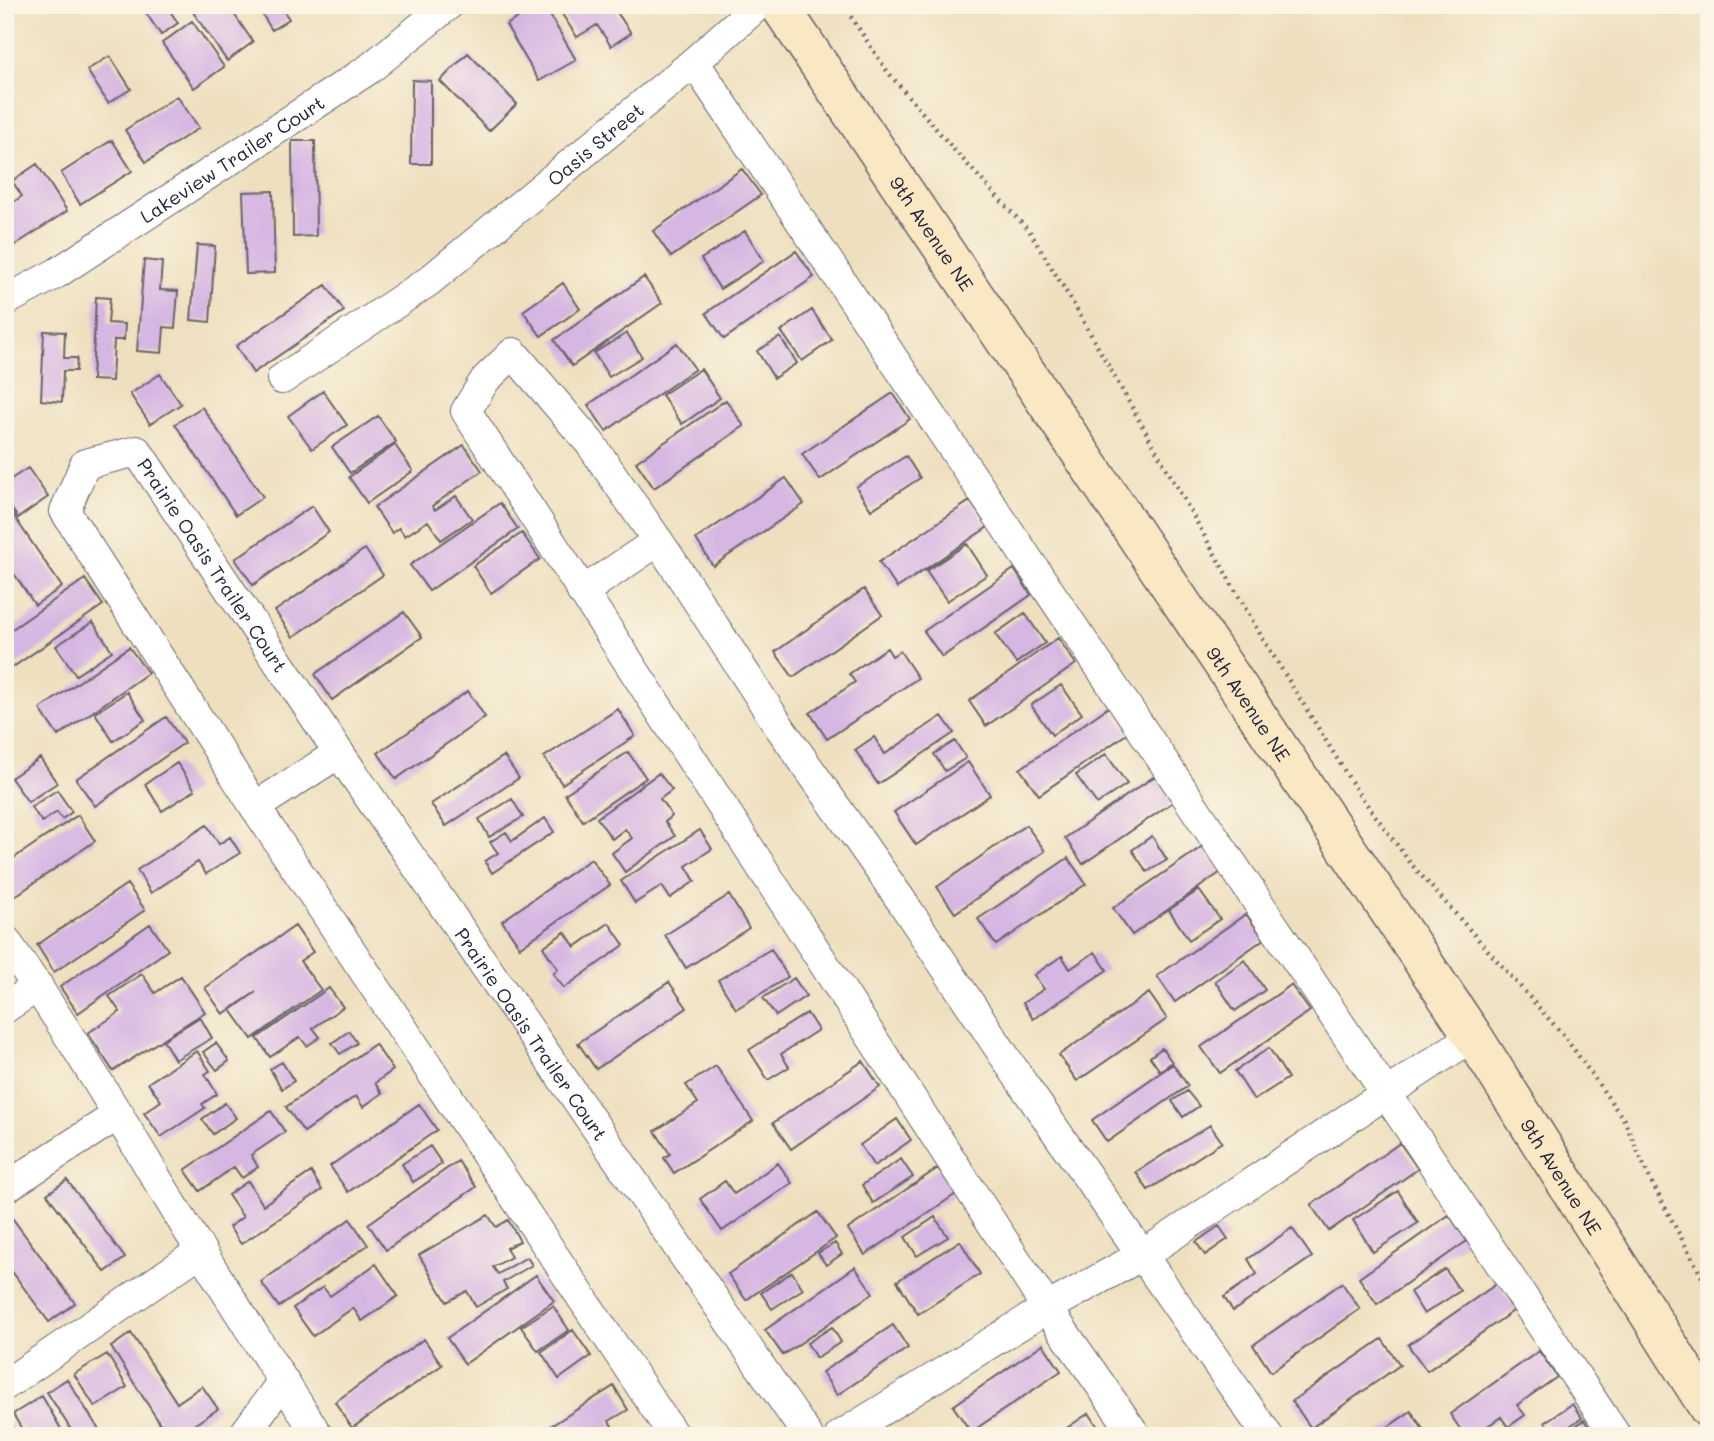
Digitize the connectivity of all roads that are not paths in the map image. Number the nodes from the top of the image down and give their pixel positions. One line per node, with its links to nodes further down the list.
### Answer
1 (448, 5): 5 (street, Lakeview Trailer Court)
2 (758, 5): 4 (street, Oasis Street)
3 (779, 5): 14 (street, 9th Avenue NE)
4 (694, 62): 6 (street, Oasis Street); 15 (street)
5 (5, 301)
6 (282, 379)
7 (658, 541): 8 (street); 8 (street); 19 (street)
8 (582, 592): 20 (street)
9 (339, 753): 10 (street); 10 (street, Prairie Oasis Trailer Court); 27 (street, Prairie Oasis Trailer Court)
10 (255, 807): 26 (street, Prairie Oasis Trailer Court)
11 (5, 940): 12 (street)
12 (38, 986): 13 (street); 16 (street)
13 (5, 1008)
14 (1473, 1036): 15 (street); 23 (street, 9th Avenue NE)
15 (1386, 1095): 19 (street); 31 (street)
16 (119, 1114): 17 (street); 18 (street)
17 (5, 1188)
18 (201, 1251): 21 (street); 22 (street)
19 (1144, 1254): 20 (street); 30 (street)
20 (1047, 1308): 28 (street); 29 (street)
21 (283, 1381): 24 (street); 25 (street)
22 (5, 1385)
23 (1709, 1409)
24 (243, 1436)
25 (318, 1436)
26 (674, 1436)
27 (808, 1436)
28 (841, 1436)
29 (1136, 1436)
30 (1268, 1436)
31 (1616, 1436)

